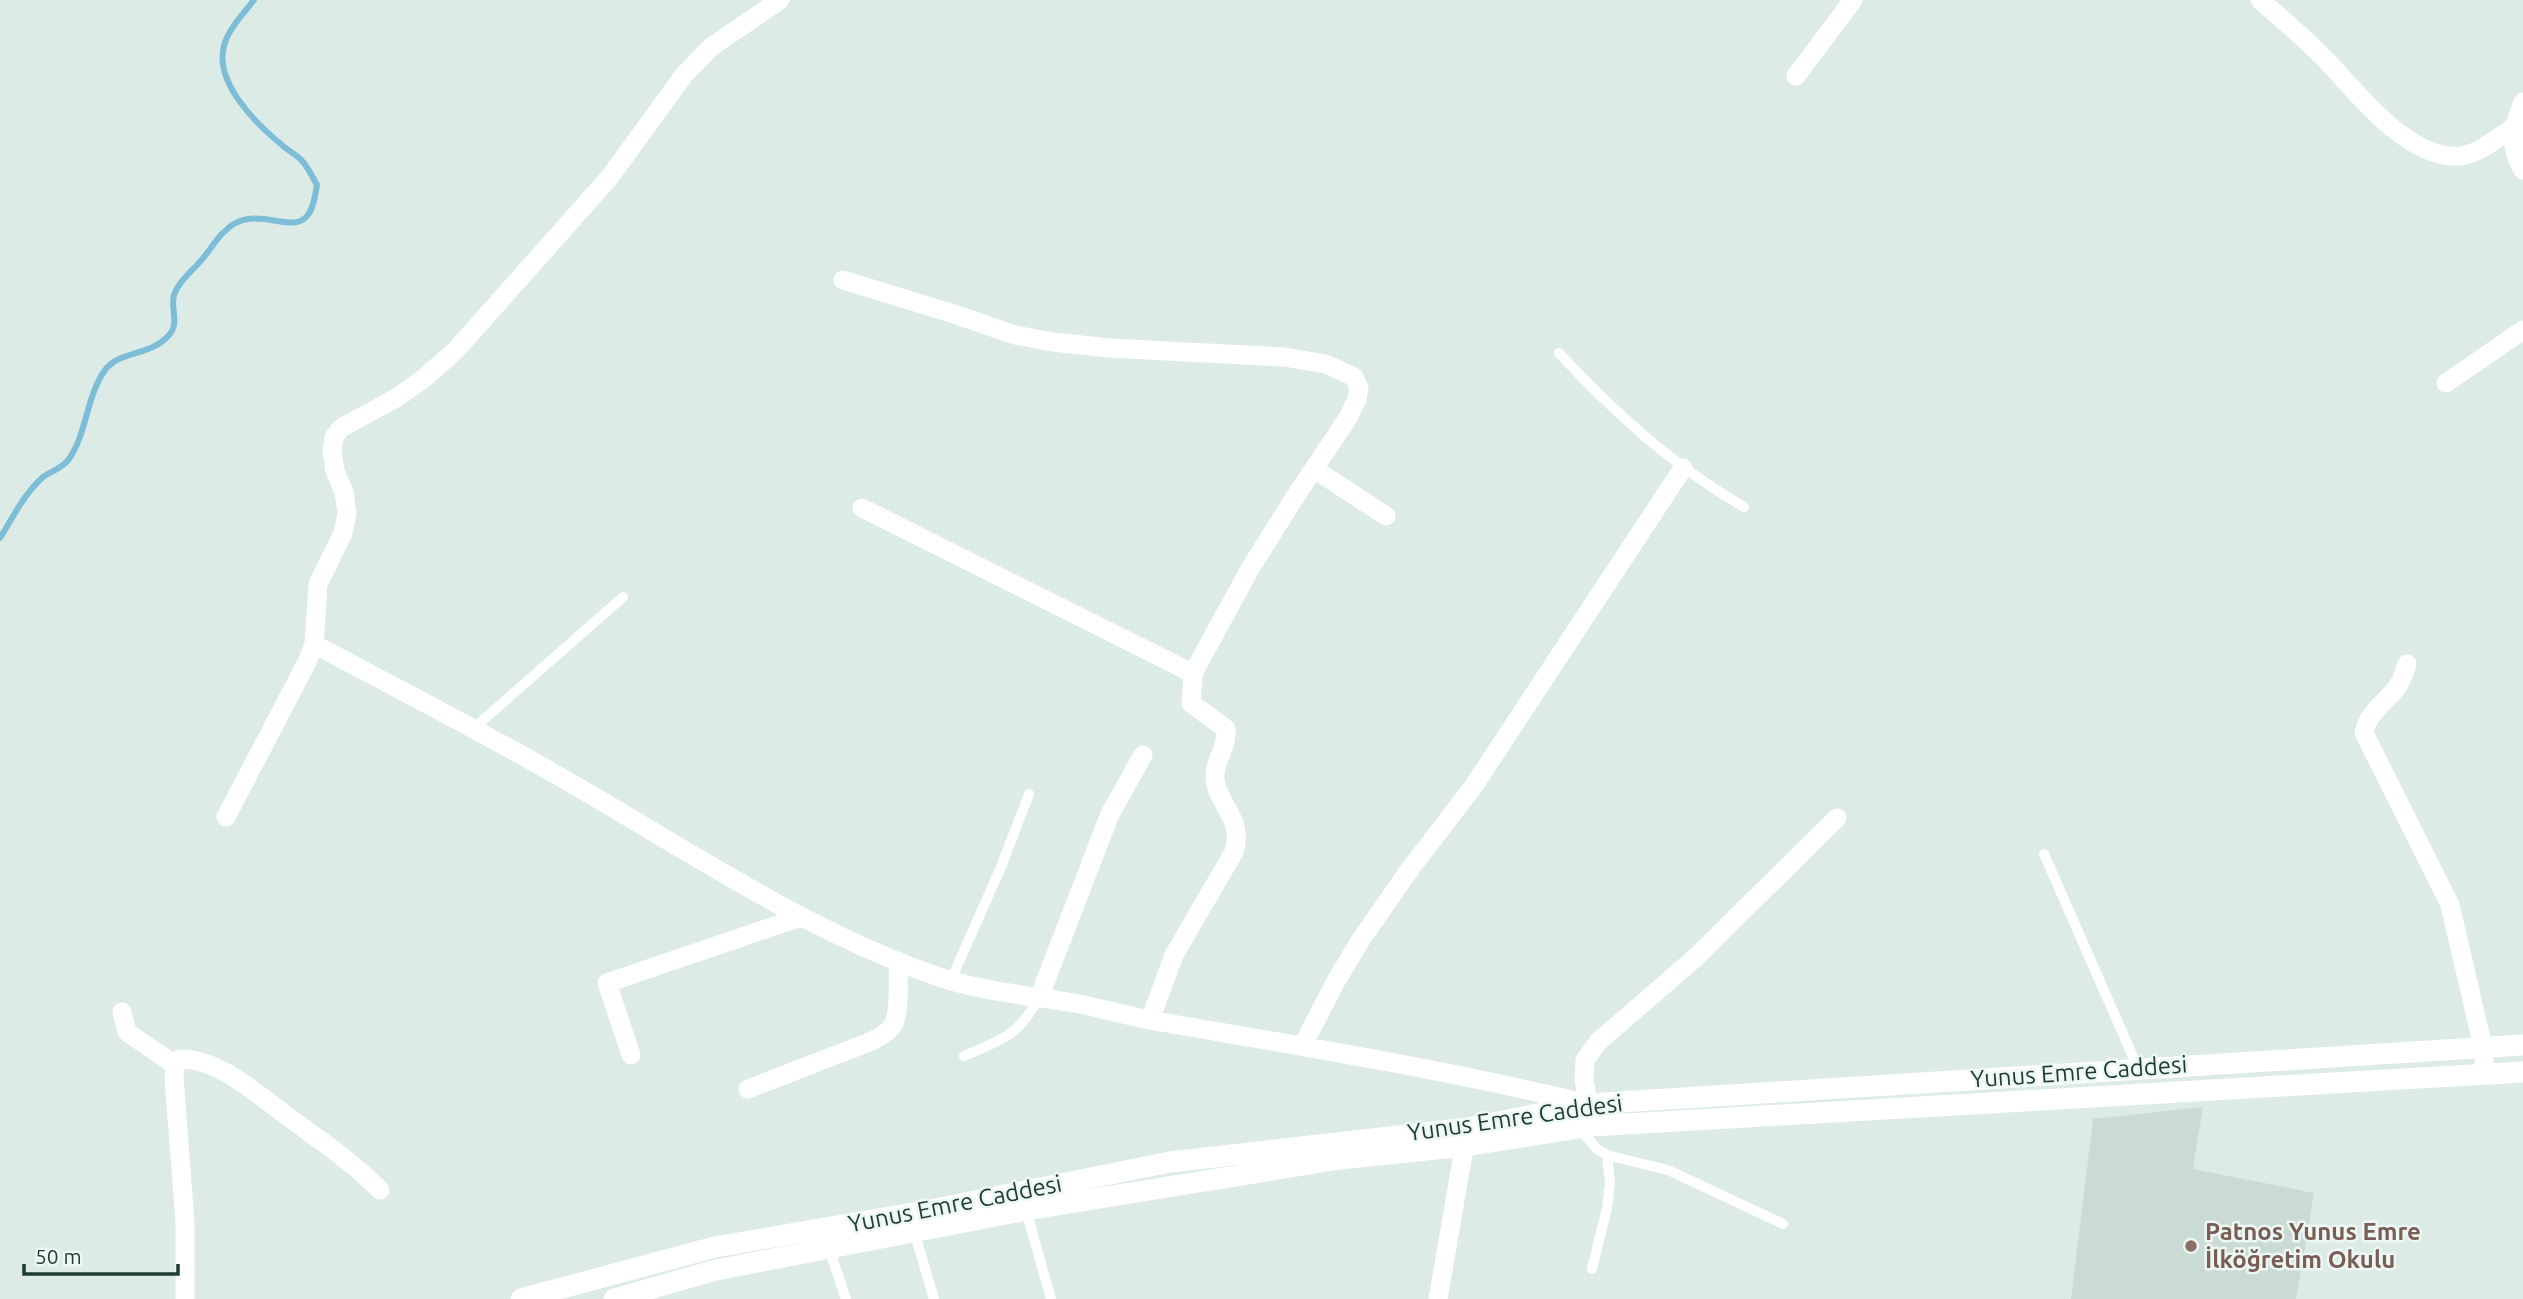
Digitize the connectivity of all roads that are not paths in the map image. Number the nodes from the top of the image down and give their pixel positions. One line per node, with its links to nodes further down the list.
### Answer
1 (780, 0): 18 (street)
2 (1853, 0): 4 (street)
3 (2260, 0): 6 (street)
4 (1796, 76)
5 (2523, 102): 6 (street)
6 (2513, 128): 7 (street)
7 (2523, 170)
8 (843, 280): 13 (street)
9 (2523, 330): 11 (street)
10 (1559, 353): 12 (lane)
11 (2446, 383)
12 (1683, 468): 15 (lane); 33 (street)
13 (1314, 469): 16 (street); 20 (street)
14 (862, 508): 20 (street)
15 (1744, 508)
16 (1386, 516)
17 (623, 597): 21 (lane)
18 (314, 644): 21 (street); 24 (street)
19 (2407, 664): 35 (street)
20 (1192, 675): 32 (street)
21 (473, 729): 27 (street)
22 (1143, 755): 30 (street)
23 (1029, 794): 29 (lane)
24 (226, 817)
25 (1838, 818): 43 (street)
26 (2044, 854): 39 (lane)
27 (801, 917): 28 (street); 36 (street)
28 (898, 961): 29 (street); 42 (street)
29 (951, 980): 30 (street)
30 (1040, 998): 32 (street); 37 (lane)
31 (122, 1013): 38 (street)
32 (1150, 1020): 33 (street)
33 (1303, 1045): 43 (street)
34 (2523, 1045): 35 (street, Yunus Emre Caddesi)
35 (2483, 1046): 39 (street, Yunus Emre Caddesi); 41 (street)
36 (631, 1055)
37 (964, 1056)
38 (175, 1065): 47 (street); 53 (street)
39 (2137, 1068): 43 (street, Yunus Emre Caddesi)
40 (2523, 1072): 41 (street, Yunus Emre Caddesi)
41 (2485, 1074): 44 (street, Yunus Emre Caddesi)
42 (748, 1089)
43 (1588, 1104): 45 (street, Yunus Emre Caddesi)
44 (1579, 1128): 45 (street, Yunus Emre Caddesi); 46 (lane)
45 (1466, 1137): 48 (street, Yunus Emre Caddesi); 54 (street, Yunus Emre Caddesi); 59 (street)
46 (1607, 1156): 49 (lane); 52 (lane)
47 (380, 1190)
48 (1026, 1210): 50 (street, Yunus Emre Caddesi); 58 (lane)
49 (1783, 1224)
50 (914, 1231): 51 (street, Yunus Emre Caddesi); 57 (lane)
51 (829, 1248): 55 (street, Yunus Emre Caddesi); 56 (lane)
52 (1592, 1269)
53 (185, 1299)
54 (521, 1299)
55 (614, 1299)
56 (846, 1299)
57 (934, 1299)
58 (1051, 1299)
59 (1438, 1299)

